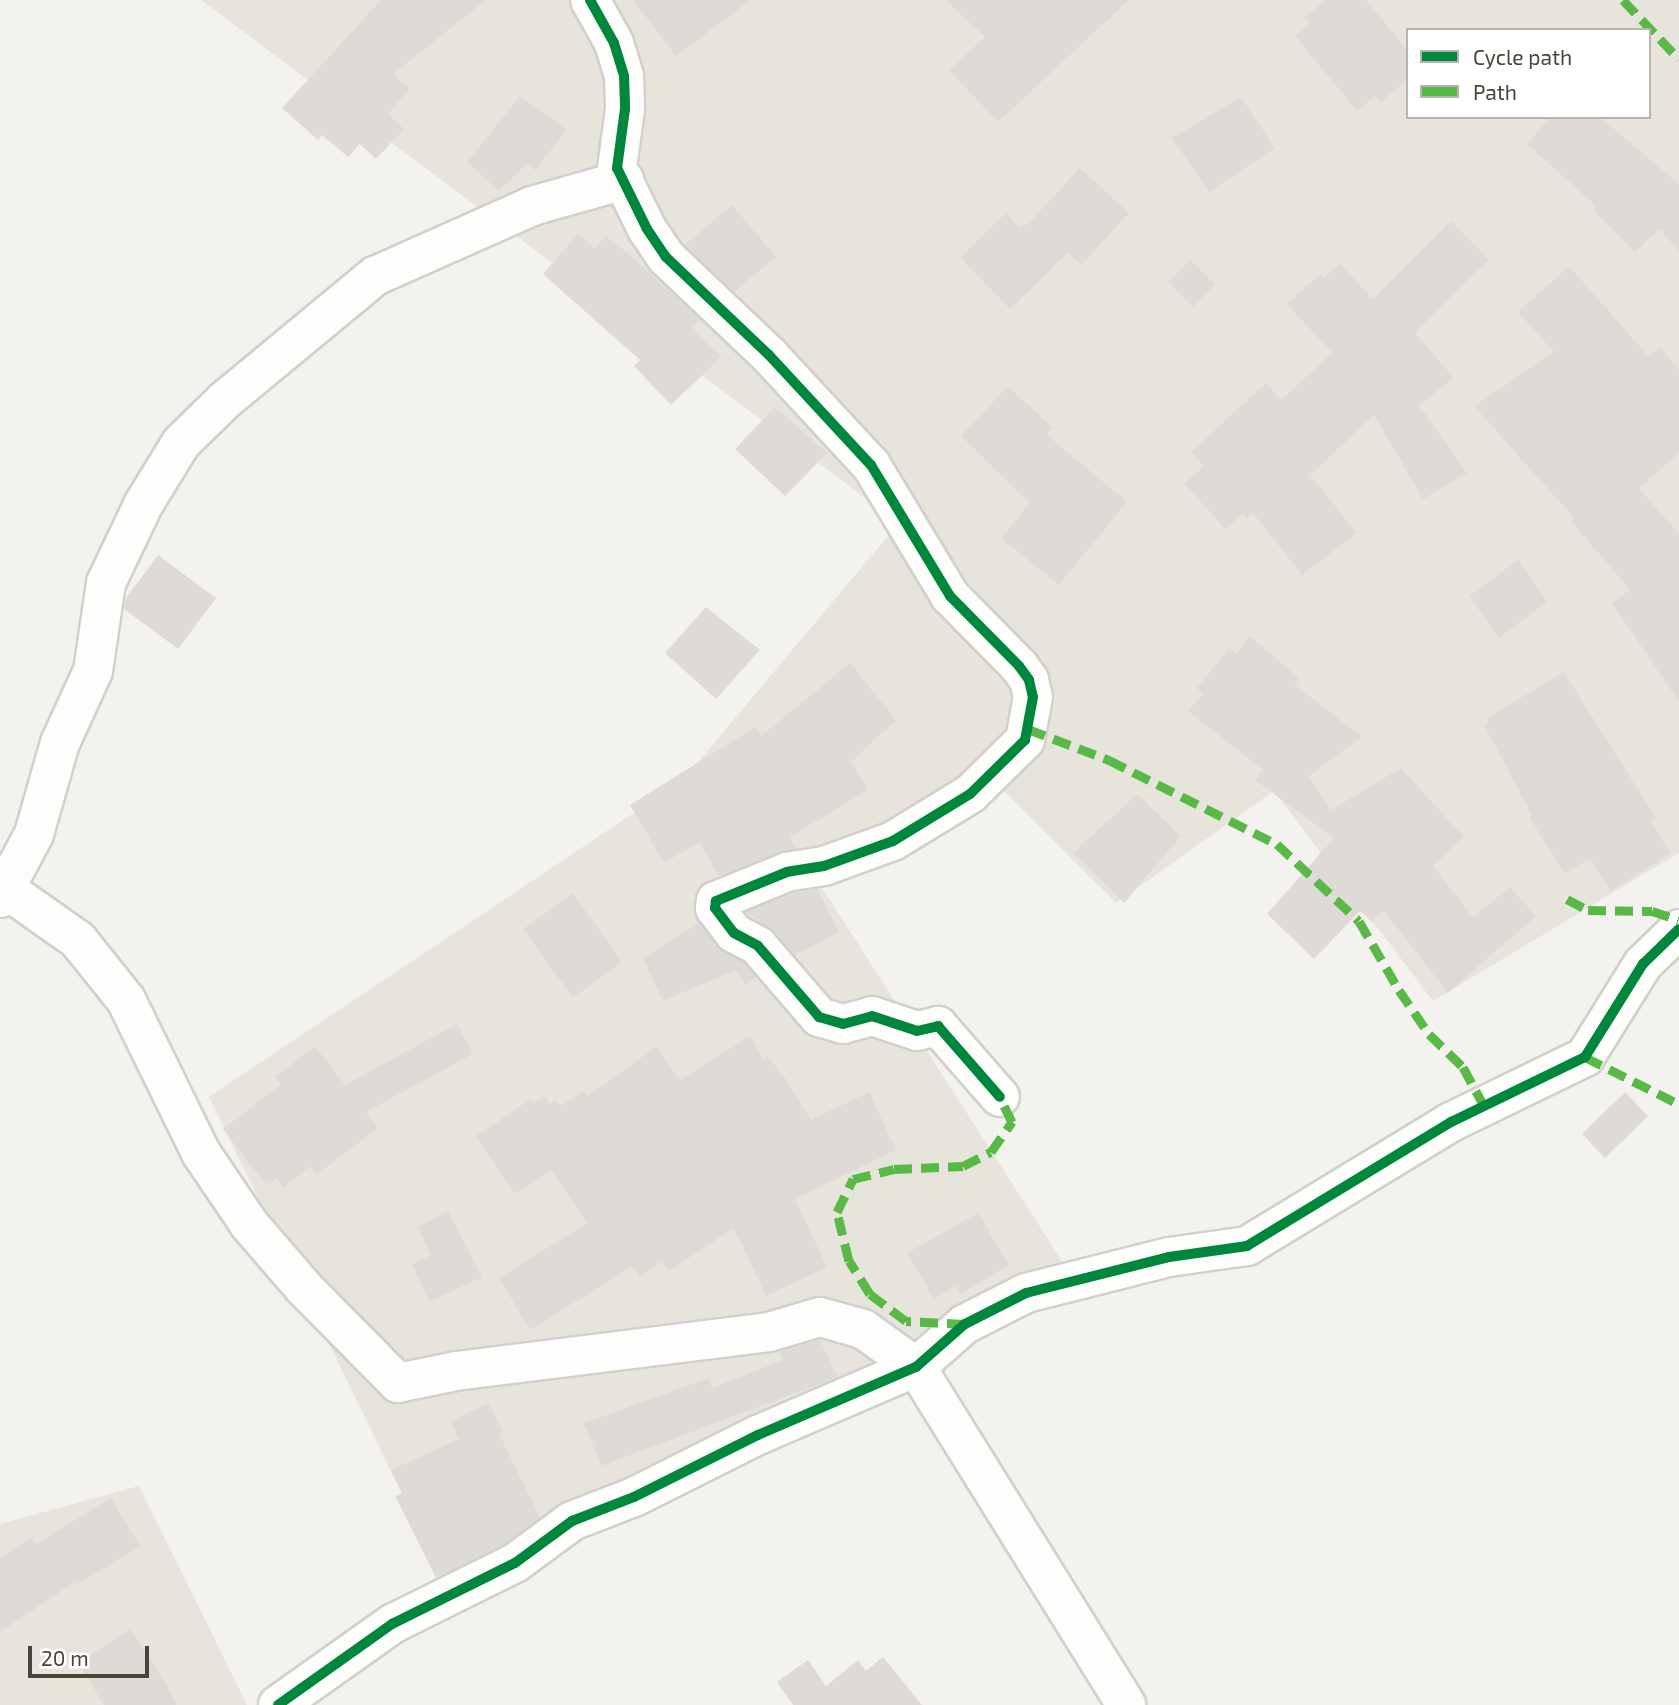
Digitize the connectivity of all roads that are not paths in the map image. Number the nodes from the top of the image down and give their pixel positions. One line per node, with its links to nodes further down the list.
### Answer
1 (590, 0): 2 (street)
2 (624, 180): 3 (street); 5 (street)
3 (2, 890): 6 (street)
4 (1679, 929): 6 (street)
5 (1000, 1097)
6 (916, 1367): 7 (street); 8 (street)
7 (278, 1705)
8 (1126, 1705)

